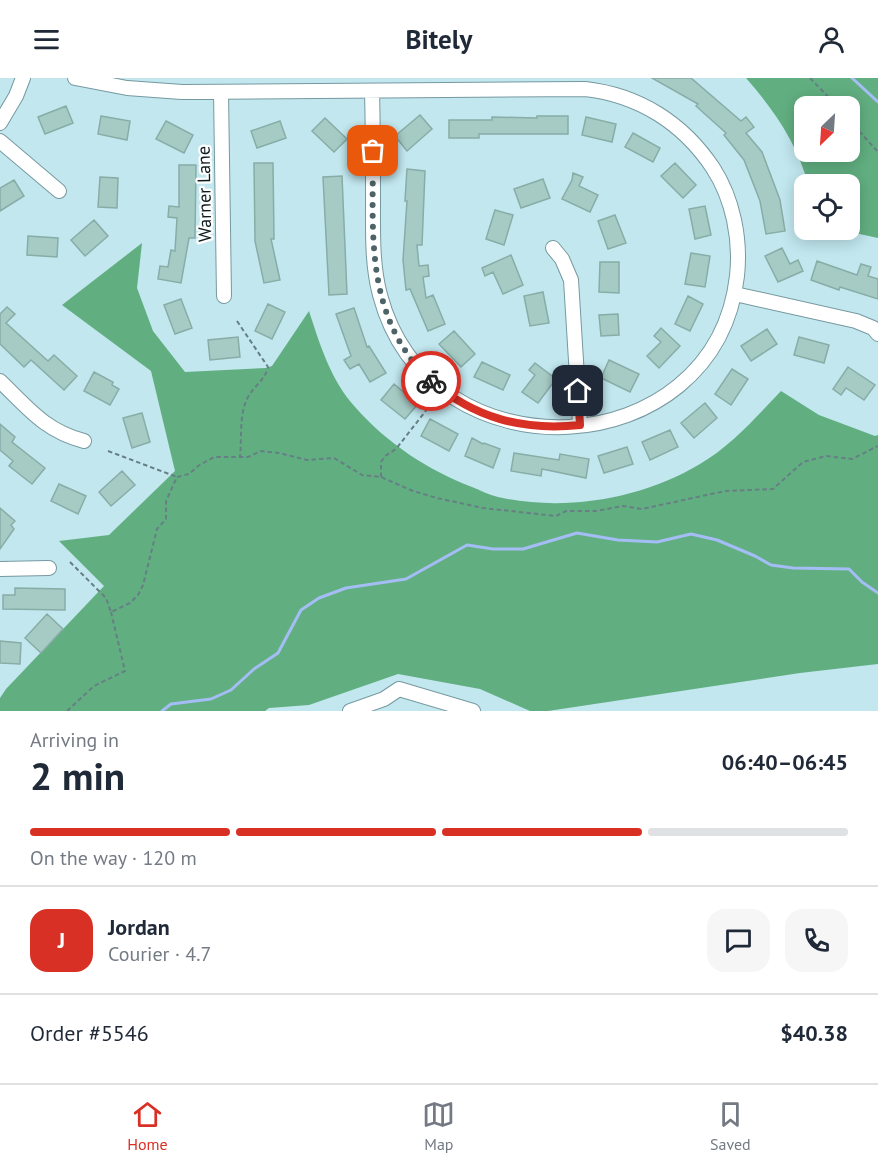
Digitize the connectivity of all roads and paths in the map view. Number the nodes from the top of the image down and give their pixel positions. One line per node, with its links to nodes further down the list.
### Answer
1 (23, 78): 7 (street)
2 (75, 78): 5 (street)
3 (810, 78): 6 (path)
4 (372, 91): 5 (street); 13 (street); 19 (street)
5 (221, 92): 14 (street, Warner Lane)
6 (827, 96)
7 (0, 123)
8 (860, 132): 10 (path)
9 (0, 141): 11 (street)
10 (878, 152)
11 (59, 191)
12 (553, 248): 19 (street)
13 (735, 294): 16 (street); 19 (street)
14 (224, 296)
15 (237, 321): 23 (path)
16 (878, 334)
17 (0, 381): 20 (street)
18 (435, 399): 25 (path)
19 (580, 425)
20 (84, 441)
21 (878, 446): 25 (path)
22 (108, 452): 24 (path)
23 (240, 456): 24 (path); 25 (path)
24 (177, 477): 29 (path)
25 (381, 477)
26 (70, 562): 29 (path)
27 (49, 568): 28 (street)
28 (0, 569)
29 (111, 612): 30 (path)
30 (67, 711)
31 (350, 711): 32 (street)
32 (473, 711)

